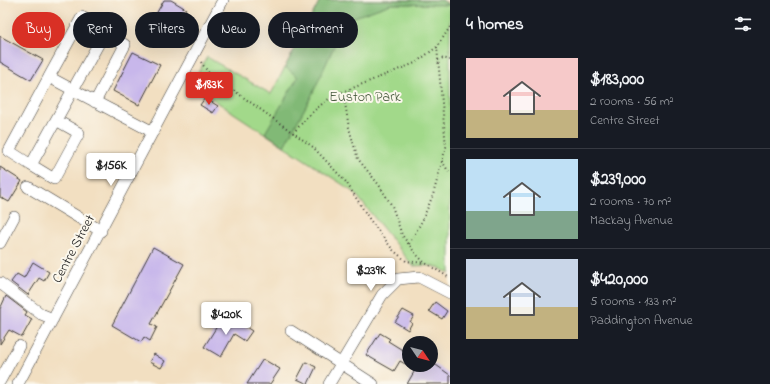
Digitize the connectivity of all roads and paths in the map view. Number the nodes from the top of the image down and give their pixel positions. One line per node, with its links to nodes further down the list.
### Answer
1 (223, 0): 7 (street, Centre Street)
2 (450, 26): 4 (path)
3 (73, 34): 10 (street)
4 (437, 47): 8 (path); 11 (path)
5 (96, 48): 12 (street)
6 (123, 48): 13 (street)
7 (195, 52): 15 (street, Centre Street); 16 (path)
8 (438, 60): 9 (path); 17 (path)
9 (450, 60)
10 (50, 77): 12 (street); 18 (street)
11 (350, 89): 16 (path); 24 (path)
12 (73, 90): 13 (street); 14 (street)
13 (95, 102): 15 (street)
14 (56, 120): 18 (street); 18 (street)
15 (153, 132): 22 (street, Centre Street)
16 (293, 133): 25 (path)
17 (442, 161): 19 (path); 24 (path)
18 (31, 165)
19 (450, 174)
20 (28, 186): 22 (street)
21 (14, 217): 23 (street)
22 (101, 231): 29 (street, Centre Street)
23 (0, 243)
24 (408, 244): 25 (path)
25 (425, 263): 26 (path)
26 (450, 278)
27 (0, 283): 29 (street)
28 (450, 293): 32 (street)
29 (53, 319): 34 (street, Centre Street)
30 (291, 330): 32 (street)
31 (19, 346): 33 (street)
32 (342, 364): 35 (street); 36 (street)
33 (0, 380)
34 (18, 384)
35 (329, 384)
36 (373, 384)

